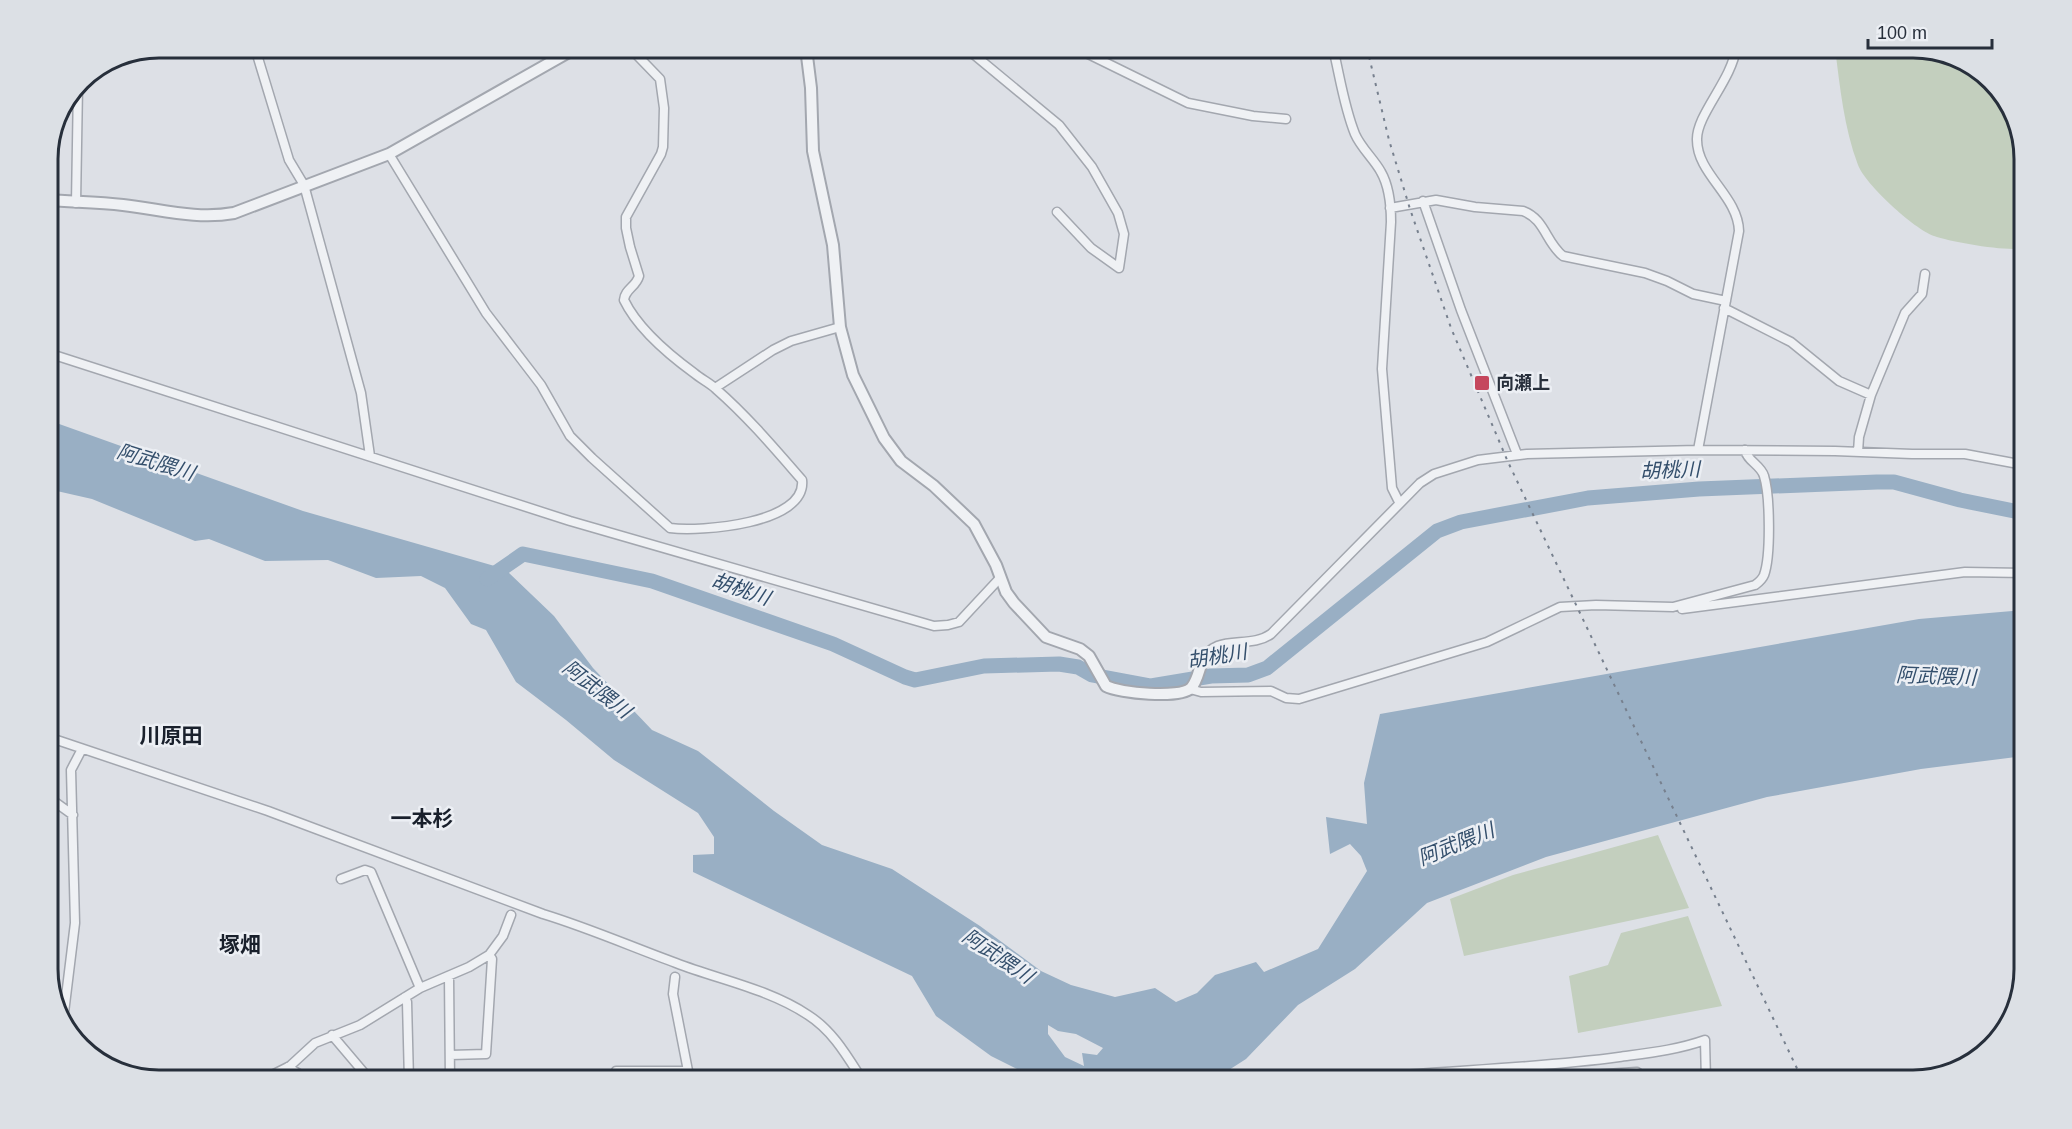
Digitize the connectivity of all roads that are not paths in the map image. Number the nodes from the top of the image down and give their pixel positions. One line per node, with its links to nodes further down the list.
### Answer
1 (258, 58): 12 (street)
2 (558, 58): 11 (street)
3 (640, 58): 22 (street)
4 (807, 58): 20 (street)
5 (978, 58): 17 (street)
6 (1096, 58): 10 (street)
7 (1335, 58): 16 (street)
8 (1733, 58): 19 (street)
9 (78, 100): 15 (street)
10 (1286, 119)
11 (389, 154): 12 (street); 22 (street)
12 (304, 185): 15 (street); 28 (street)
13 (59, 201): 15 (street)
14 (1423, 201): 16 (street); 19 (street); 27 (street)
15 (76, 203)
16 (1390, 208): 30 (street)
17 (1057, 212)
18 (1925, 274): 23 (street)
19 (1725, 305): 23 (street); 24 (street)
20 (840, 327): 22 (street); 32 (street)
21 (59, 357): 28 (street)
22 (715, 388)
23 (1871, 395): 26 (street)
24 (1698, 450): 25 (street); 27 (street)
25 (1745, 450): 26 (street); 33 (street)
26 (1858, 452): 29 (street)
27 (1517, 454): 30 (street)
28 (370, 456): 32 (street)
29 (2013, 463)
30 (1399, 502): 34 (street)
31 (2014, 573): 33 (street)
32 (1000, 578): 35 (street)
33 (1673, 607): 35 (street)
34 (1201, 666): 35 (street)
35 (1192, 686)
36 (59, 741): 37 (street)
37 (82, 748): 39 (street); 57 (street)
38 (59, 805): 39 (street)
39 (73, 815): 47 (street)
40 (340, 879): 45 (street)
41 (511, 915): 42 (street)
42 (489, 955): 43 (street); 49 (street)
43 (449, 976): 45 (street); 49 (street)
44 (675, 976): 56 (street)
45 (420, 988): 46 (street)
46 (405, 997): 48 (street); 54 (street)
47 (65, 1004)
48 (333, 1035): 50 (street); 53 (street)
49 (450, 1054): 55 (street)
50 (288, 1067): 51 (street); 52 (street)
51 (282, 1070)
52 (293, 1070)
53 (362, 1070)
54 (409, 1070)
55 (450, 1070)
56 (688, 1070)
57 (856, 1070)
58 (1472, 1070): 59 (street)
59 (1706, 1070)

